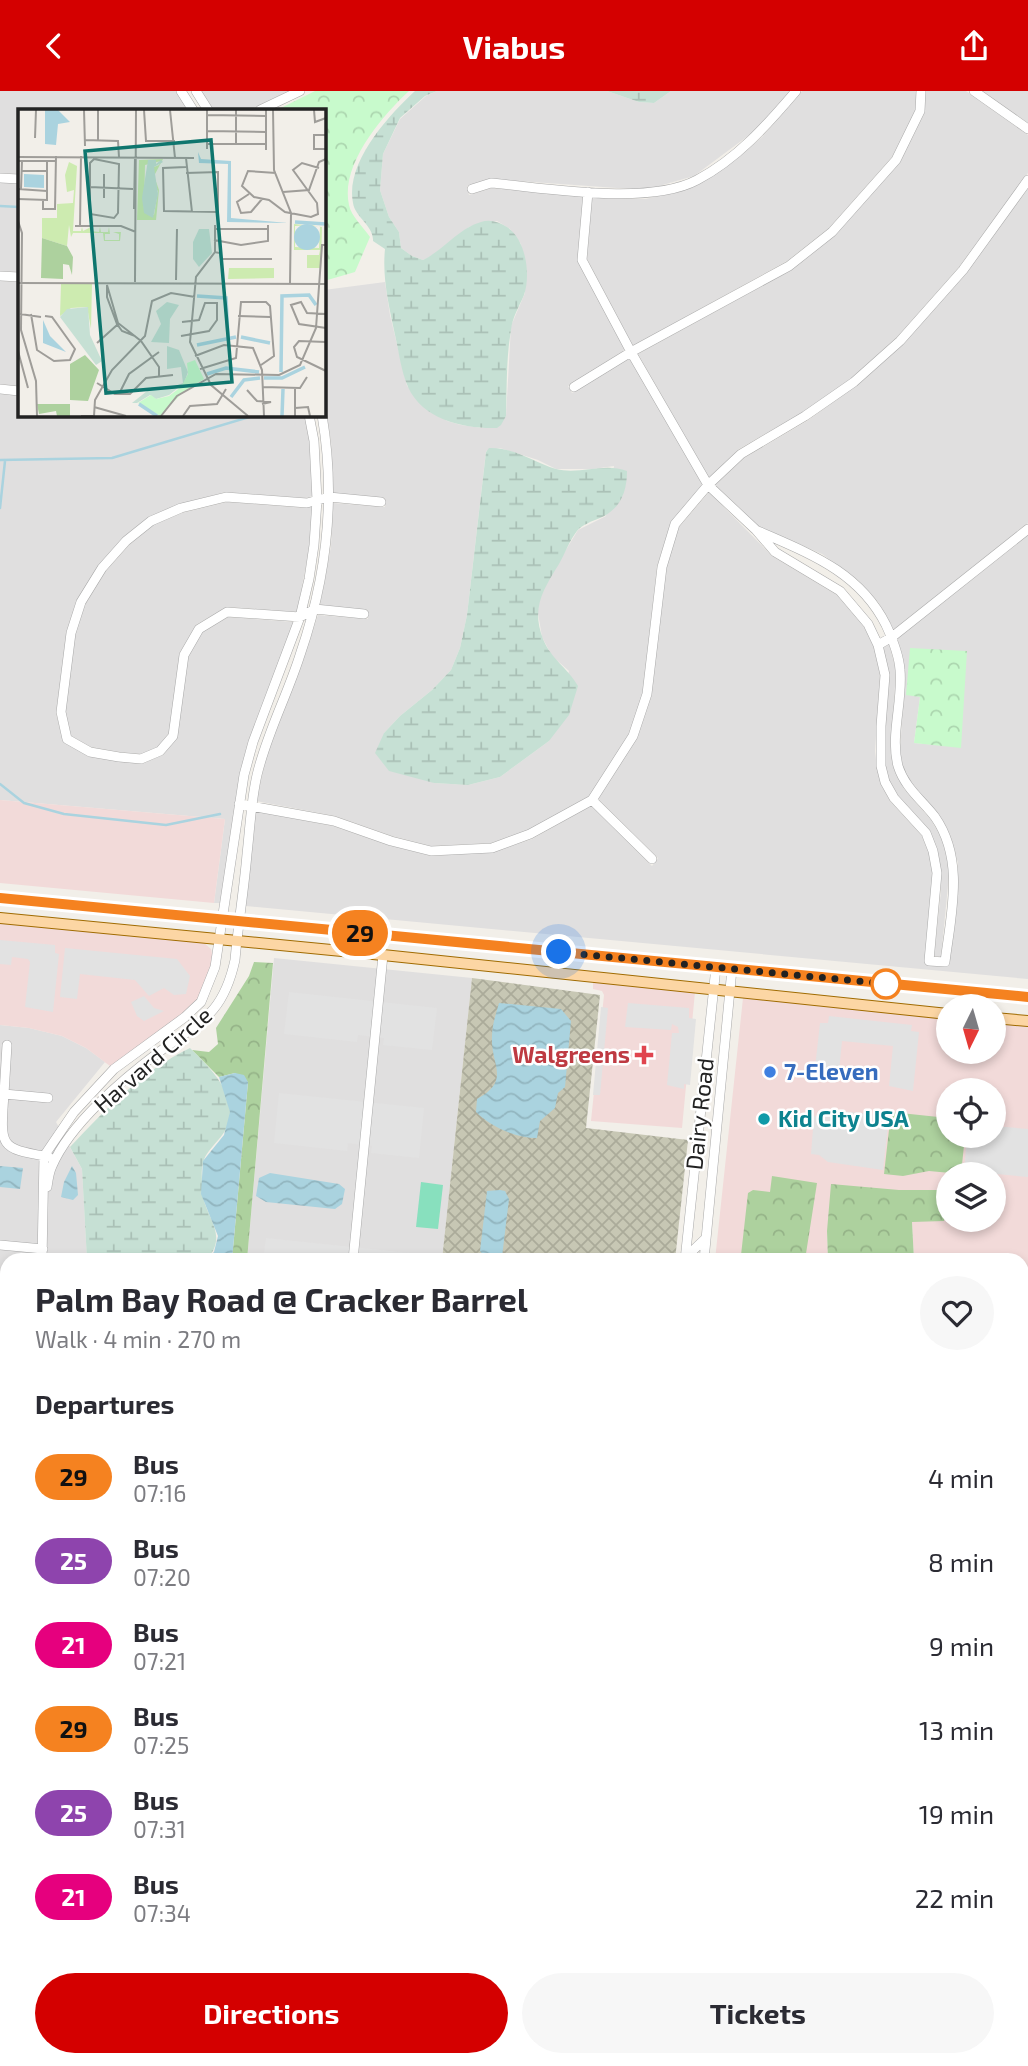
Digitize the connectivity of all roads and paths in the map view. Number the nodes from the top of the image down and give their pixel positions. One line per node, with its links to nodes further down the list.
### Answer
1 (181, 91): 7 (street)
2 (196, 91): 8 (street)
3 (300, 91): 9 (street)
4 (796, 91): 15 (street)
5 (921, 91): 18 (street)
6 (974, 91): 10 (street)
7 (192, 109)
8 (207, 109)
9 (262, 109)
10 (1028, 129)
11 (0, 178): 12 (street)
12 (18, 179)
13 (1028, 180): 24 (street)
14 (472, 189): 15 (street)
15 (588, 192): 18 (street)
16 (0, 276): 17 (street)
17 (18, 277)
18 (631, 352): 19 (street); 24 (street)
19 (574, 387)
20 (0, 389): 21 (street)
21 (18, 390)
22 (309, 417): 26 (street, Harvard Circle)
23 (322, 417): 25 (street, Harvard Circle)
24 (708, 485): 29 (street); 35 (street)
25 (329, 497): 26 (street); 27 (street); 30 (street, Harvard Circle)
26 (317, 500): 32 (street, Harvard Circle); 32 (street)
27 (381, 502)
28 (1028, 529): 33 (street)
29 (756, 530): 33 (street); 34 (street)
30 (315, 609): 31 (street); 32 (street); 37 (street, Harvard Circle)
31 (364, 614)
32 (300, 617): 36 (street, Harvard Circle)
33 (892, 637): 34 (street); 34 (street)
34 (878, 645)
35 (592, 800): 37 (street); 38 (street)
36 (239, 804): 37 (street); 41 (street, Harvard Circle)
37 (251, 806): 42 (street, Harvard Circle)
38 (652, 859)
39 (0, 898): 41 (main road)
40 (0, 918): 44 (main road)
41 (222, 920): 42 (main road); 44 (street, Harvard Circle)
42 (240, 922): 43 (main road); 45 (street, Harvard Circle)
43 (403, 937): 46 (main road); 47 (main road)
44 (219, 939): 45 (main road); 58 (street, Harvard Circle)
45 (237, 940): 46 (main road); 59 (street, Harvard Circle)
46 (383, 955): 49 (main road); 65 (street)
47 (716, 967): 48 (main road); 49 (street, Dairy Road)
48 (732, 969): 50 (street, Dairy Road); 51 (main road)
49 (713, 989): 50 (main road); 66 (street, Dairy Road)
50 (730, 992): 52 (main road); 61 (street, Dairy Road)
51 (1028, 997)
52 (936, 1013)
53 (1006, 1019): 54 (main road)
54 (1028, 1021)
55 (7, 1045): 56 (street)
56 (2, 1094): 57 (street); 58 (street)
57 (48, 1098)
58 (44, 1156): 59 (street); 60 (street, Harvard Circle)
59 (56, 1158): 60 (street, Harvard Circle)
60 (42, 1213): 63 (street, Harvard Circle)
61 (706, 1238): 67 (street); 68 (street, Dairy Road)
62 (0, 1245): 63 (street)
63 (43, 1249): 64 (street, Harvard Circle)
64 (43, 1253)
65 (354, 1253)
66 (687, 1253)
67 (691, 1253)
68 (705, 1253)

